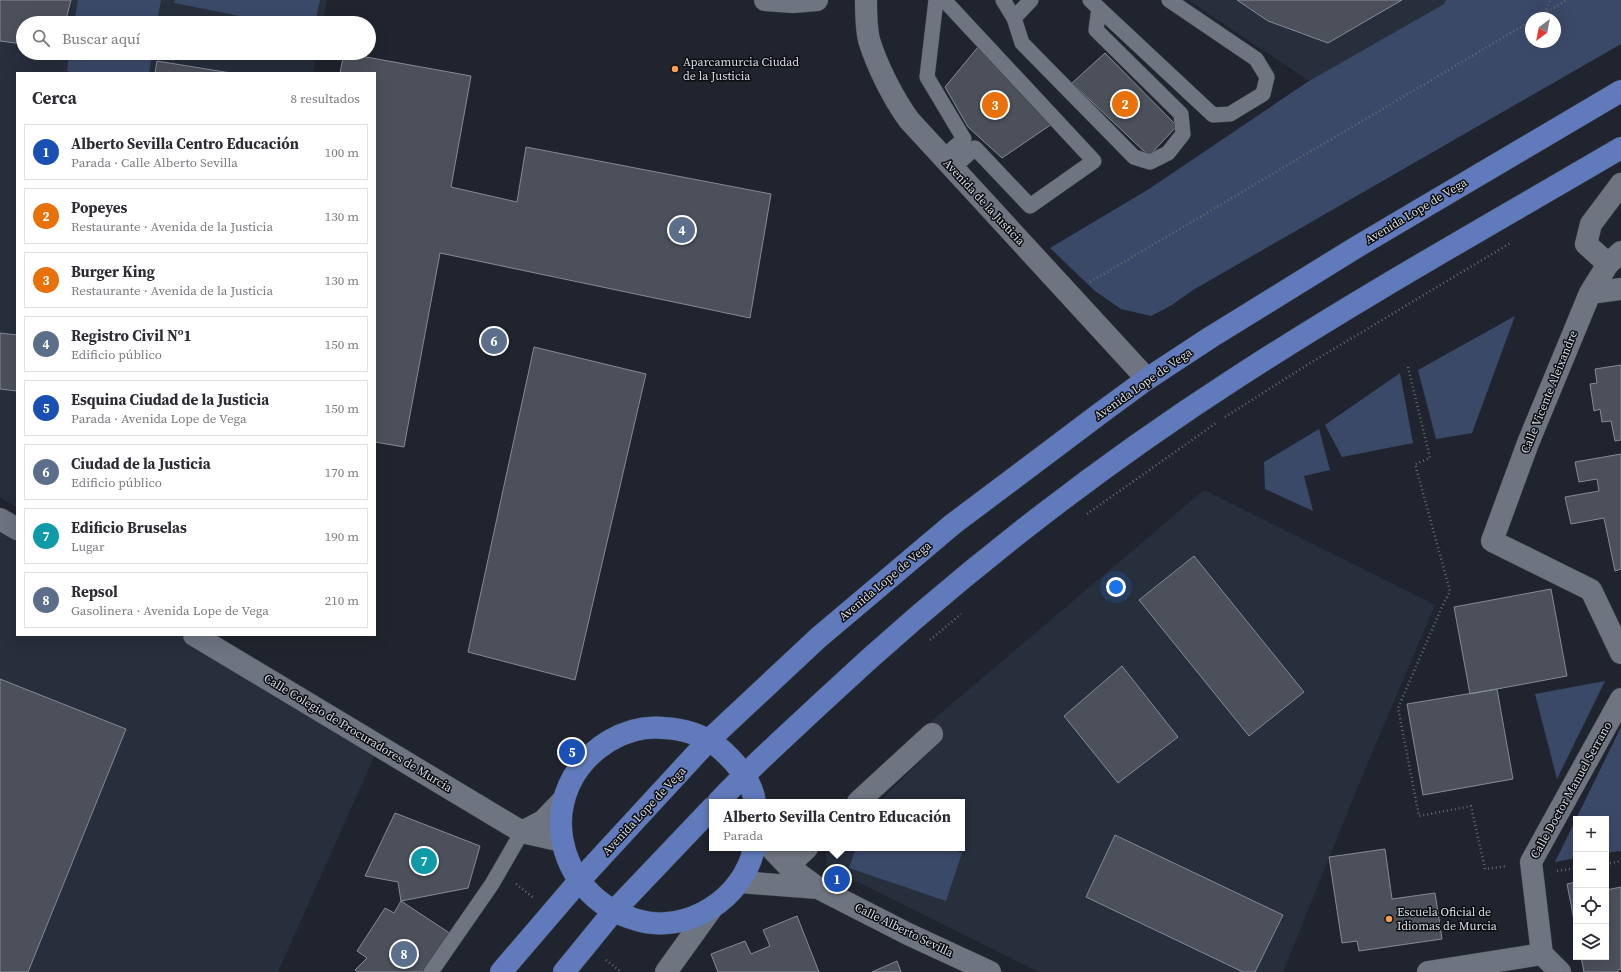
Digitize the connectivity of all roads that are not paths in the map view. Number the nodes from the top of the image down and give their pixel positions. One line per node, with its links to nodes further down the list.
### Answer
1 (764, 0): 2 (street)
2 (817, 0)
3 (866, 0): 13 (street, Avenida de la Justicia)
4 (936, 0): 13 (lane)
5 (944, 0): 13 (lane)
6 (1003, 0): 10 (lane)
7 (1031, 0): 10 (lane)
8 (1169, 0): 9 (lane)
9 (1094, 4): 10 (lane)
10 (1014, 18)
11 (1621, 91): 18 (main road, Avenida Lope de Vega)
12 (1621, 148): 26 (main road)
13 (948, 163): 18 (street, Avenida de la Justicia)
14 (1621, 184): 15 (street)
15 (1615, 258): 17 (street, Calle Vicente Aleixandre)
16 (1621, 288): 17 (street)
17 (1590, 293): 22 (street, Calle Vicente Aleixandre)
18 (1147, 379): 25 (main road, Avenida Lope de Vega)
19 (0, 519): 20 (street)
20 (16, 528)
21 (196, 636): 32 (street, Calle Colegio de Procuradores de Murcia)
22 (1621, 653)
23 (1621, 699): 43 (street, Calle Doctor Manuel Serrano)
24 (932, 734): 29 (street)
25 (709, 740): 26 (main road); 30 (main road); 38 (main road, Avenida Lope de Vega)
26 (744, 775): 27 (main road); 28 (main road)
27 (721, 799)
28 (754, 799)
29 (861, 799)
30 (564, 800): 32 (street); 33 (main road)
31 (709, 811): 42 (main road)
32 (522, 832): 33 (street, Calle Colegio de Procuradores de Murcia); 44 (lane)
33 (562, 841): 38 (main road)
34 (753, 851): 39 (main road)
35 (774, 851): 37 (street, Calle Alberto Sevilla)
36 (804, 851): 37 (street)
37 (788, 866): 40 (street, Calle Alberto Sevilla)
38 (579, 881): 42 (main road); 45 (main road, Avenida Lope de Vega)
39 (740, 882): 40 (street, Calle Alberto Sevilla); 41 (main road)
40 (818, 888): 48 (street, Calle Alberto Sevilla)
41 (712, 908): 42 (main road); 47 (street)
42 (613, 912): 46 (main road)
43 (1542, 954): 49 (street); 50 (street)
44 (432, 972)
45 (501, 972)
46 (564, 972)
47 (666, 972)
48 (990, 972)
49 (1428, 972)
50 (1560, 972)

